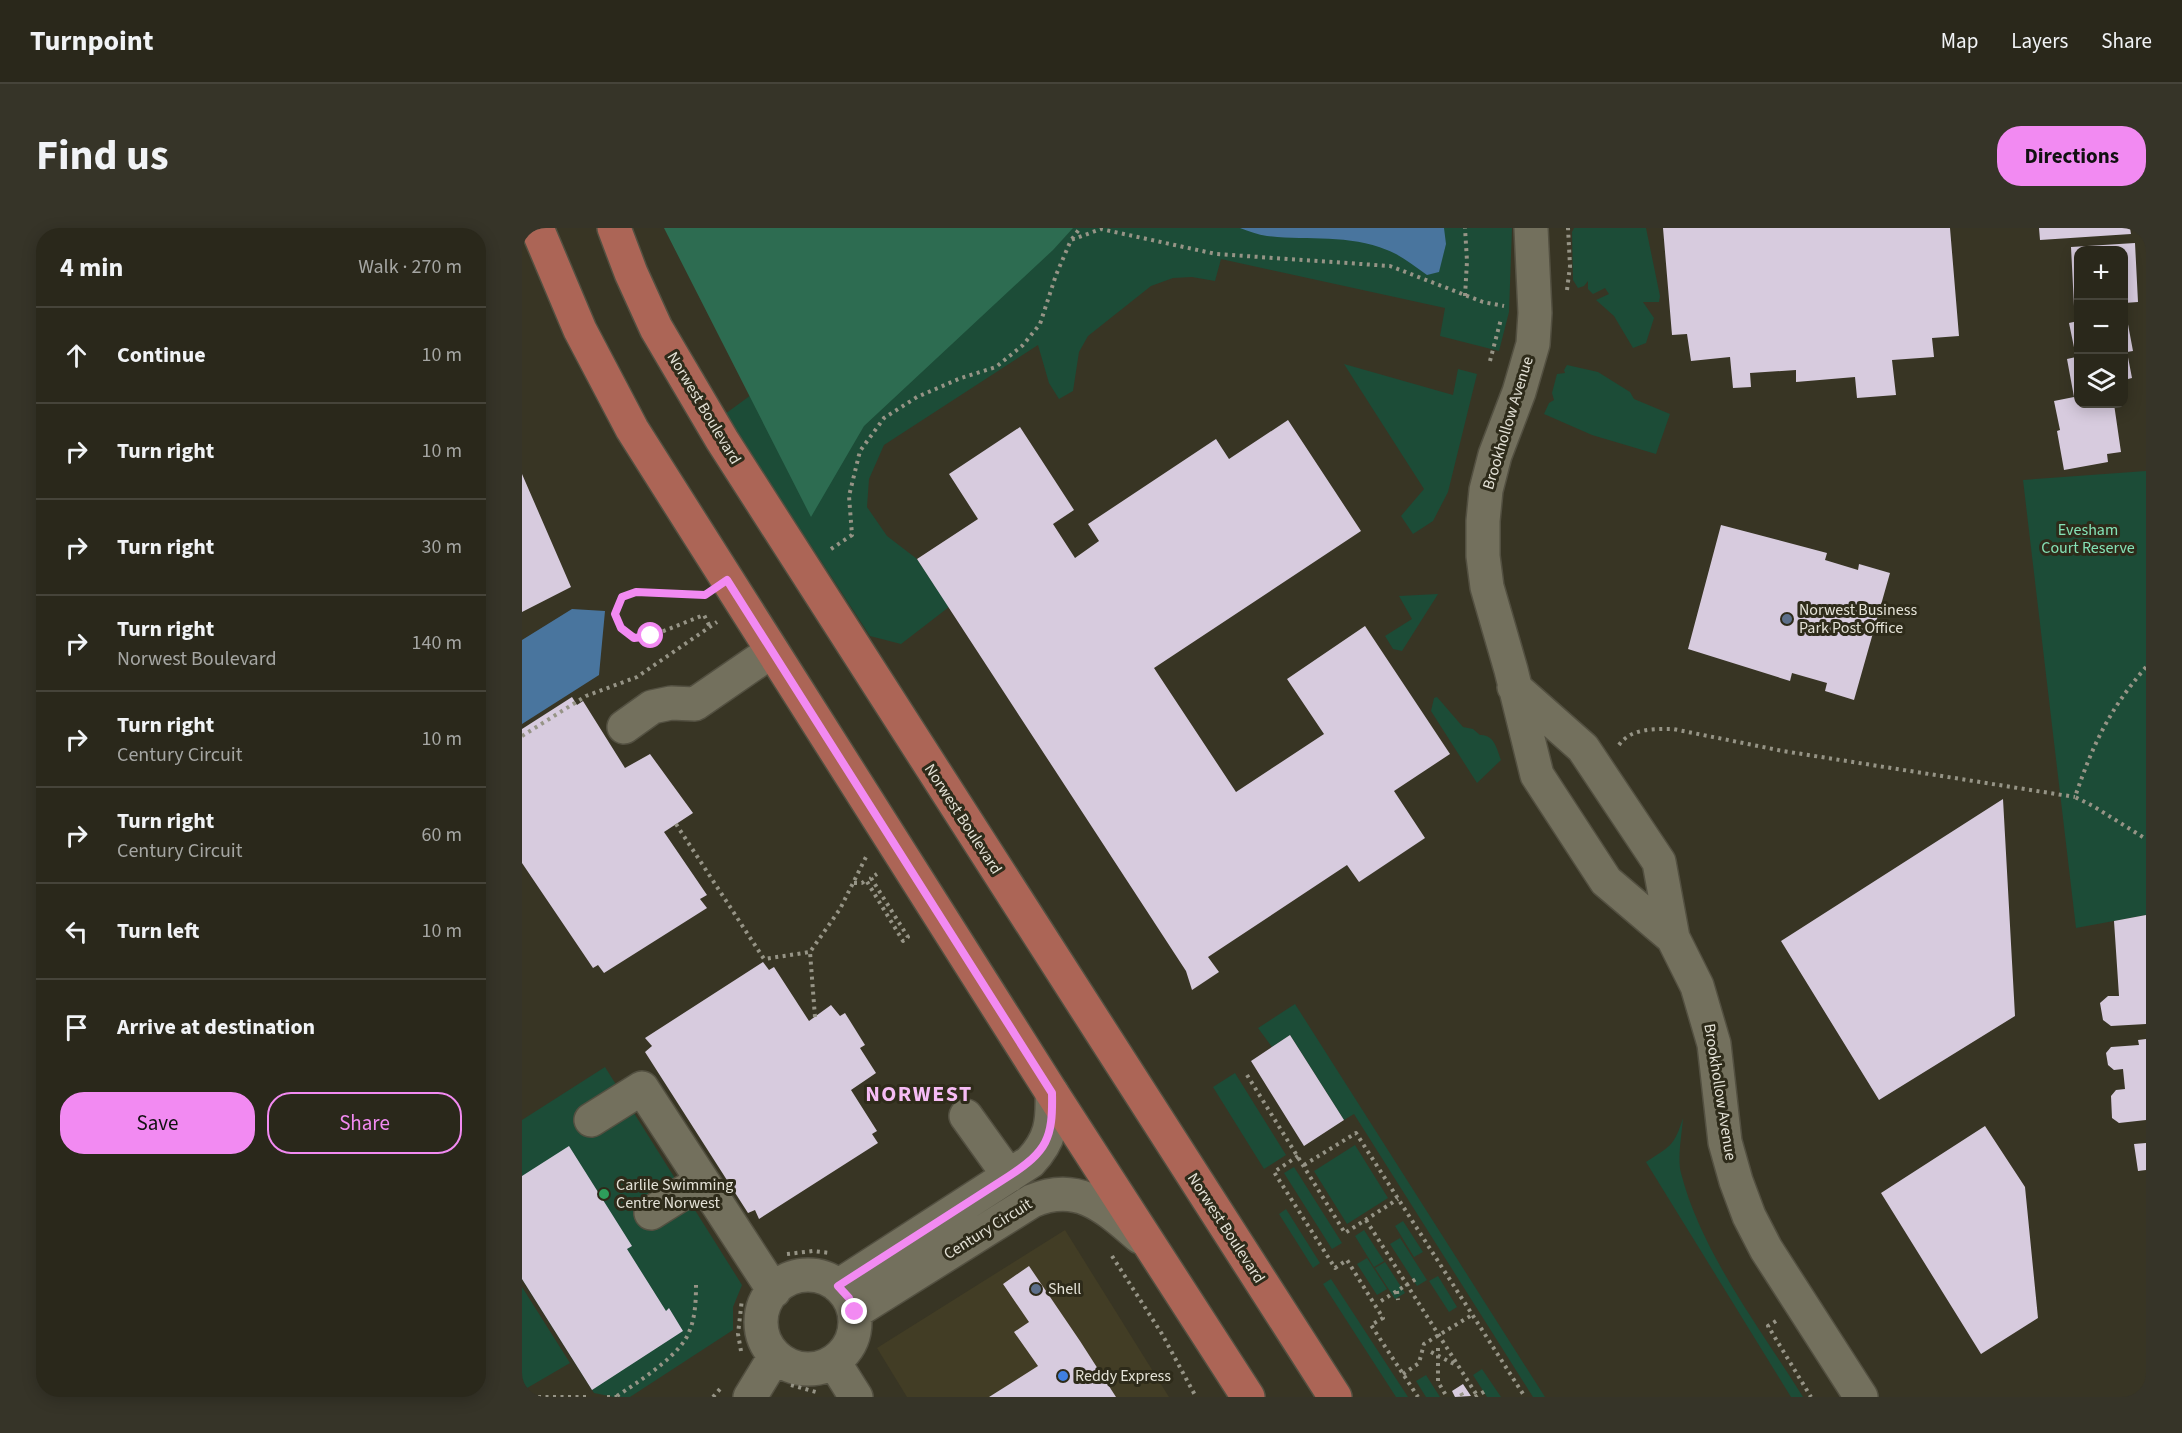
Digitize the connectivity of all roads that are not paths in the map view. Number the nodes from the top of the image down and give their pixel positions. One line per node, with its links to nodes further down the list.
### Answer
1 (537, 228): 4 (main road)
2 (614, 228): 22 (main road, Norwest Boulevard)
3 (1531, 228): 5 (street, Brookhollow Avenue)
4 (772, 651): 6 (street); 8 (main road)
5 (1514, 687): 7 (street, Brookhollow Avenue); 7 (street, Brookhollow Avenue)
6 (624, 727)
7 (1673, 939): 23 (street, Brookhollow Avenue)
8 (1052, 1093): 11 (street, Century Circuit); 14 (main road)
9 (966, 1116): 11 (street)
10 (591, 1120): 12 (street)
11 (1009, 1176): 16 (street, Century Circuit)
12 (702, 1181): 13 (street); 15 (street)
13 (651, 1213)
14 (1153, 1248): 16 (street, Century Circuit); 21 (main road)
15 (759, 1293): 16 (street); 17 (street)
16 (847, 1299): 18 (street)
17 (775, 1356): 18 (street); 19 (street)
18 (834, 1362): 20 (street)
19 (750, 1397)
20 (856, 1397)
21 (1248, 1397)
22 (1335, 1397)
23 (1861, 1397)

